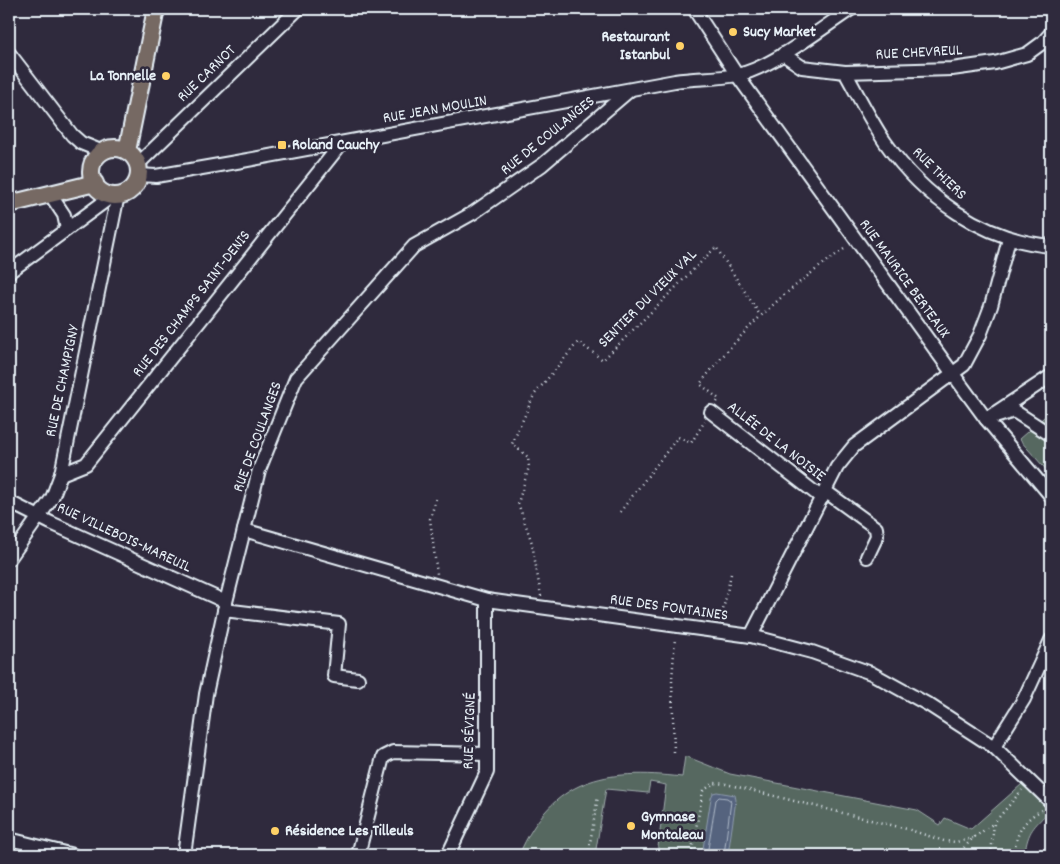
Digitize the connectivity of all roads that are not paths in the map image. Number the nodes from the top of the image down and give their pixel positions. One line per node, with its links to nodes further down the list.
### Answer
1 (156, 9): 12 (main road)
2 (298, 9): 14 (street, RUE CARNOT)
3 (694, 9): 9 (street, RUE MAURICE BERTEAUX)
4 (851, 9): 7 (street, RUE JEAN MOULIN)
5 (1051, 33): 8 (street, RUE CHEVREUL)
6 (9, 53): 13 (street)
7 (783, 54): 8 (street, RUE CHEVREUL); 9 (street, RUE JEAN MOULIN)
8 (845, 72): 20 (street, RUE THIERS)
9 (737, 75): 10 (street, RUE JEAN MOULIN); 23 (street, RUE MAURICE BERTEAUX)
10 (630, 90): 11 (street, RUE JEAN MOULIN); 33 (street, RUE DE COULANGES)
11 (341, 144): 14 (street, RUE JEAN MOULIN); 28 (street, RUE DES CHAMPS SAINT-DENIS)
12 (127, 150): 13 (main road); 14 (main road)
13 (103, 152): 15 (main road)
14 (138, 169): 17 (main road)
15 (94, 183): 16 (main road); 17 (main road)
16 (50, 194): 18 (main road); 19 (street)
17 (115, 196): 19 (street); 28 (street, RUE DE CHAMPIGNY)
18 (9, 204)
19 (67, 229): 22 (street)
20 (1009, 239): 21 (street, RUE THIERS); 23 (street)
21 (1051, 246)
22 (9, 272)
23 (953, 374): 26 (street, RUE MAURICE BERTEAUX); 29 (street)
24 (1051, 376): 26 (street)
25 (711, 412): 29 (street, ALLÉE DE LA NOISIE)
26 (986, 419): 27 (street); 30 (street, RUE MAURICE BERTEAUX)
27 (1050, 436)
28 (60, 474): 32 (street, RUE DE CHAMPIGNY)
29 (823, 494): 34 (street, ALLÉE DE LA NOISIE); 38 (street)
30 (1051, 496)
31 (9, 502): 32 (street, RUE VILLEBOIS-MAREUIL)
32 (40, 518): 35 (street, RUE DE CHAMPIGNY); 37 (street, RUE VILLEBOIS-MAREUIL)
33 (244, 530): 36 (street, RUE DES FONTAINES); 37 (street, RUE DE COULANGES)
34 (867, 557)
35 (9, 559)
36 (487, 600): 38 (street, RUE DES FONTAINES); 42 (street, RUE SÉVIGNÉ)
37 (225, 606): 40 (street, RUE VILLEBOIS-MAREUIL); 47 (street, RUE DE COULANGES)
38 (751, 636): 41 (street, RUE DES FONTAINES)
39 (1051, 640): 41 (street)
40 (358, 679)
41 (994, 747): 43 (street, RUE DES FONTAINES)
42 (487, 754): 48 (street); 49 (street, RUE SÉVIGNÉ)
43 (1047, 806)
44 (9, 839): 45 (street)
45 (37, 851): 46 (street)
46 (73, 855)
47 (184, 855)
48 (358, 855)
49 (448, 855)

